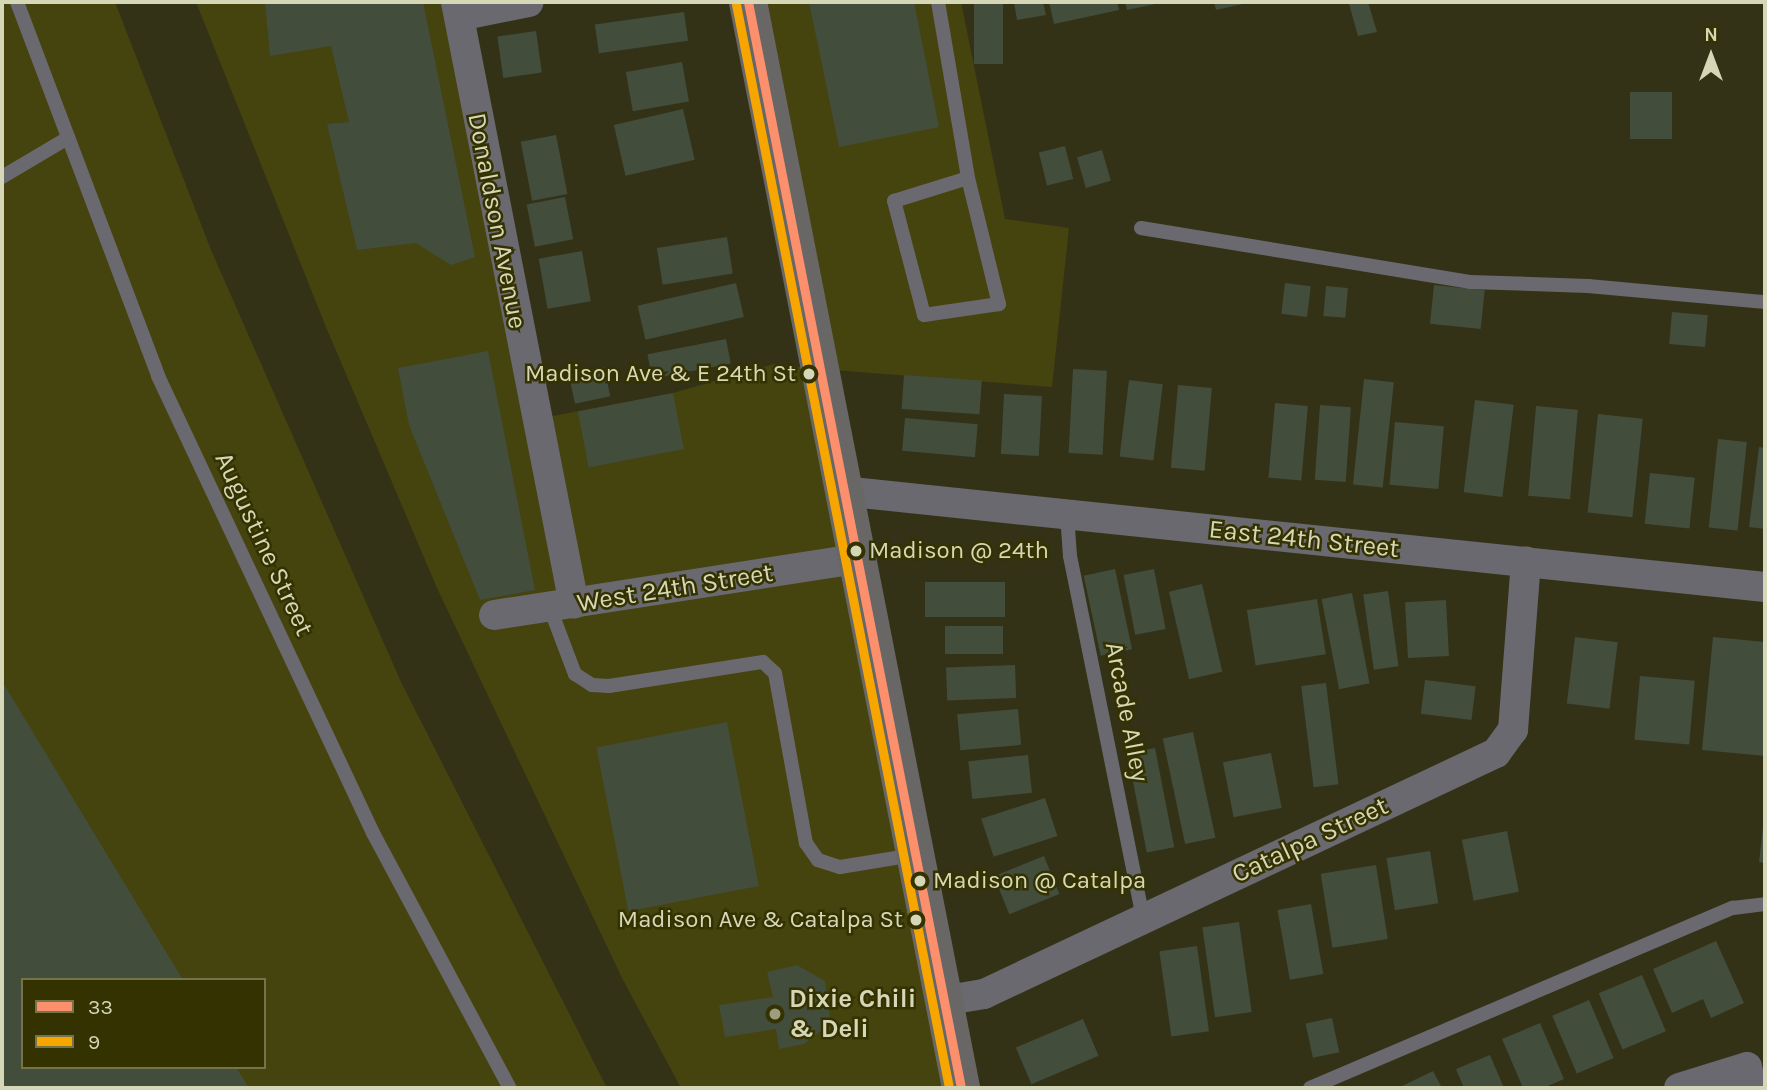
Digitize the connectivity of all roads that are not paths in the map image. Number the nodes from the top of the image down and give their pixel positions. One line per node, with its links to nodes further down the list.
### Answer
1 (17, 2): 6 (lane, Augustine Street)
2 (529, 2): 5 (street)
3 (748, 2): 11 (main road)
4 (938, 2): 8 (lane)
5 (457, 9): 16 (street, Donaldson Avenue)
6 (68, 138): 7 (lane); 22 (lane, Augustine Street)
7 (2, 177)
8 (968, 178): 8 (lane)
9 (1141, 228): 10 (lane)
10 (1765, 302)
11 (842, 491): 12 (street, East 24th Street); 13 (main road)
12 (1067, 514): 14 (street, East 24th Street); 20 (lane, Arcade Alley)
13 (855, 559): 16 (street, West 24th Street); 18 (main road)
14 (1526, 562): 15 (street, East 24th Street); 20 (street, Catalpa Street)
15 (1765, 587)
16 (562, 606): 17 (street, West 24th Street); 18 (lane)
17 (494, 615)
18 (913, 855): 21 (main road)
19 (1765, 904): 24 (lane)
20 (1143, 919): 21 (street, Catalpa Street)
21 (942, 1001): 23 (main road)
22 (510, 1088)
23 (961, 1088)
24 (1310, 1088)
25 (1679, 1088): 26 (street)
26 (1752, 1088)

